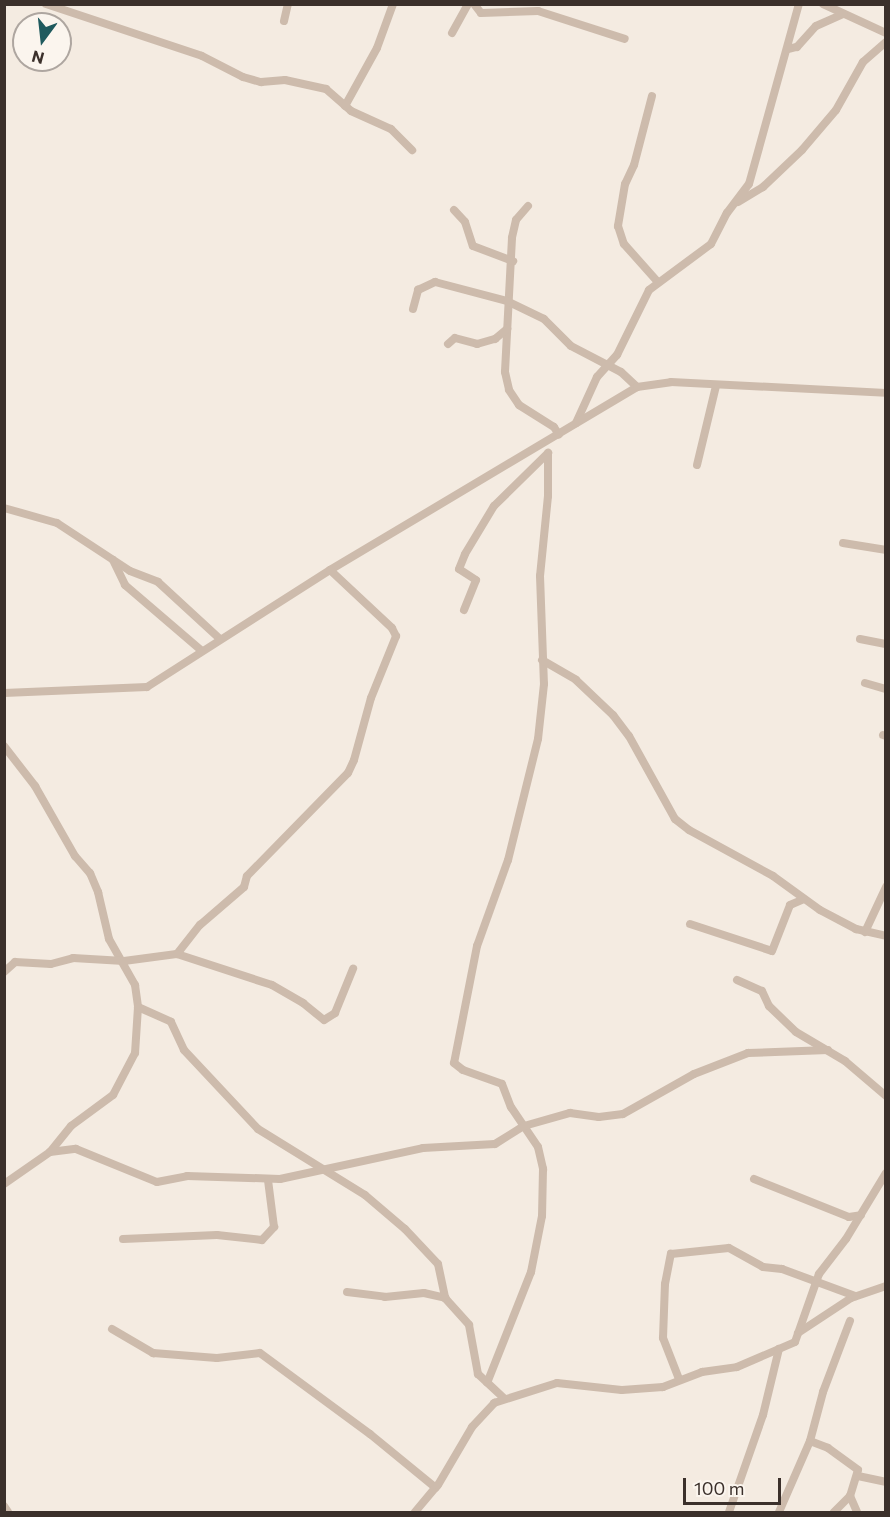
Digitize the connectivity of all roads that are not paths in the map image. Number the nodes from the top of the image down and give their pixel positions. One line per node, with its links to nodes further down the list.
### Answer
1 (46, 4): 16 (street)
2 (288, 4): 9 (street)
3 (393, 4): 16 (street)
4 (468, 4): 10 (street)
5 (474, 4): 12 (street)
6 (799, 4): 14 (street)
7 (823, 4): 8 (street)
8 (843, 14): 11 (street); 14 (street)
9 (284, 21)
10 (452, 33)
11 (885, 33)
12 (625, 39)
13 (885, 42): 18 (street)
14 (788, 50): 18 (street)
15 (652, 96): 22 (street)
16 (345, 106): 17 (street)
17 (412, 150)
18 (736, 202): 22 (street)
19 (528, 206): 21 (street)
20 (454, 210): 21 (street)
21 (513, 261): 23 (street)
22 (657, 281): 27 (street)
23 (507, 301): 24 (street); 25 (street); 28 (street)
24 (413, 309)
25 (507, 329): 26 (street); 34 (street)
26 (448, 344)
27 (616, 355): 28 (street); 29 (street)
28 (608, 365): 29 (street); 33 (street)
29 (621, 372): 31 (street)
30 (716, 386): 31 (street); 32 (street); 36 (street)
31 (637, 387): 33 (street)
32 (885, 393)
33 (576, 423): 34 (street)
34 (556, 437): 35 (street); 41 (street)
35 (548, 453): 42 (street); 47 (street)
36 (697, 465)
37 (4, 508): 40 (street)
38 (843, 543): 39 (street)
39 (885, 550)
40 (113, 560): 43 (street); 46 (street)
41 (330, 570): 43 (street); 57 (street)
42 (464, 610)
43 (220, 639): 46 (street)
44 (860, 639): 45 (street)
45 (885, 644)
46 (202, 651): 50 (street)
47 (542, 660): 53 (street); 67 (street)
48 (865, 684): 49 (street)
49 (885, 689)
50 (4, 693)
51 (4, 746): 59 (street)
52 (885, 887): 55 (street)
53 (804, 899): 54 (street); 55 (street)
54 (690, 924)
55 (865, 932): 56 (street)
56 (885, 936)
57 (177, 954): 59 (street); 61 (street)
58 (15, 962): 59 (street); 60 (street); 62 (street)
59 (124, 962): 64 (street)
60 (4, 965)
61 (352, 969)
62 (4, 972)
63 (737, 980): 65 (street)
64 (138, 1007): 68 (street); 69 (street)
65 (828, 1050): 66 (street); 67 (street)
66 (885, 1096)
67 (524, 1126): 69 (street); 86 (street)
68 (50, 1152): 72 (street); 73 (street)
69 (326, 1171): 72 (street); 80 (street)
70 (885, 1173): 74 (street)
71 (754, 1179): 74 (street)
72 (268, 1180): 75 (street)
73 (4, 1184)
74 (864, 1211): 76 (street)
75 (123, 1239)
76 (817, 1281): 79 (street); 83 (street); 85 (street)
77 (885, 1286): 79 (street)
78 (347, 1292): 80 (street)
79 (855, 1296): 83 (street)
80 (445, 1298): 86 (street)
81 (850, 1321): 88 (street)
82 (112, 1329): 91 (street)
83 (798, 1333): 84 (street)
84 (778, 1349): 85 (street); 96 (street)
85 (679, 1379): 87 (street)
86 (487, 1383): 87 (street)
87 (504, 1398): 91 (street)
88 (810, 1441): 89 (street); 97 (street)
89 (858, 1476): 90 (street); 92 (street)
90 (885, 1482)
91 (436, 1488): 95 (street)
92 (850, 1496): 98 (street); 99 (street)
93 (4, 1506): 94 (street)
94 (8, 1512)
95 (415, 1512)
96 (729, 1512)
97 (779, 1512)
98 (834, 1512)
99 (856, 1512)

